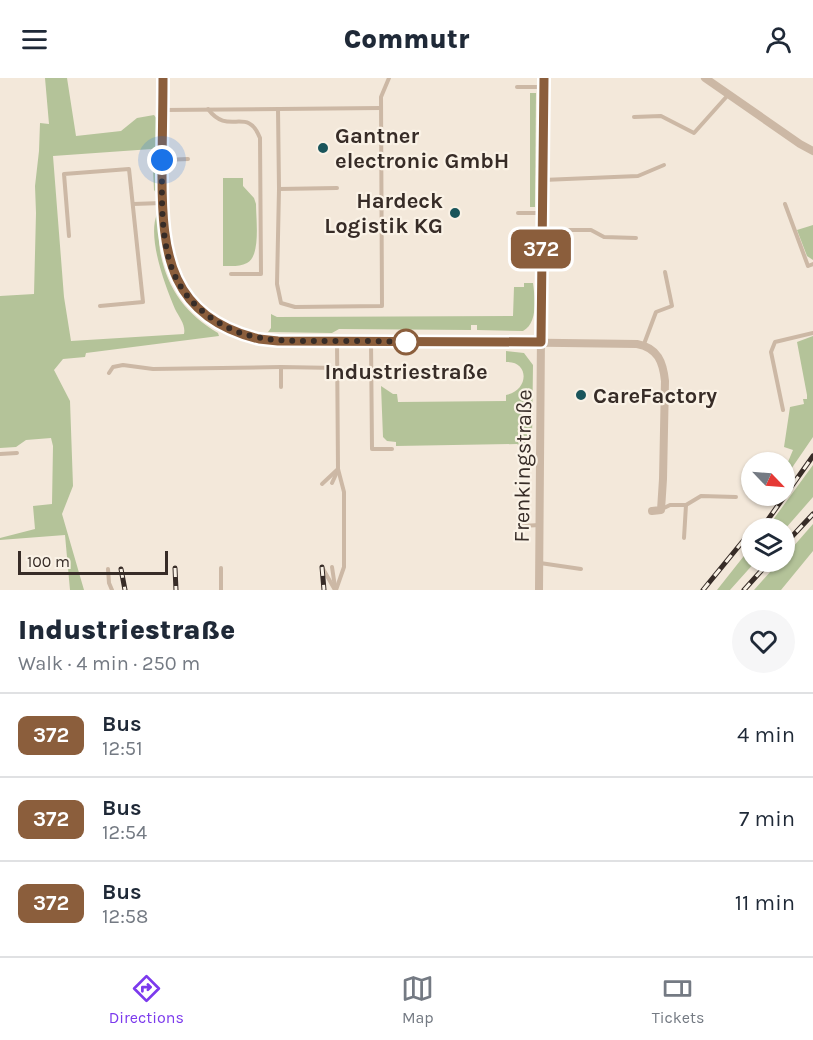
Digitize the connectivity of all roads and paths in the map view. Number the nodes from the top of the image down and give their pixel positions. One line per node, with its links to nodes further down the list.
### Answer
1 (163, 78): 10 (street)
2 (389, 78): 8 (lane)
3 (543, 78): 6 (street, Frenkingstraße)
4 (705, 78): 7 (street)
5 (517, 87): 6 (lane)
6 (543, 87): 17 (street, Frenkingstraße)
7 (728, 95): 12 (lane); 13 (street)
8 (381, 108): 9 (lane); 19 (lane)
9 (278, 109): 11 (lane); 19 (lane)
10 (163, 110): 11 (lane); 15 (street)
11 (208, 110): 30 (lane)
12 (634, 117)
13 (813, 151)
14 (188, 159): 15 (lane)
15 (162, 160): 20 (street)
16 (663, 165): 17 (lane)
17 (542, 180): 24 (street, Frenkingstraße)
18 (337, 188): 19 (lane)
19 (279, 189)
20 (162, 203): 21 (lane); 33 (street)
21 (133, 204): 26 (lane); 31 (lane)
22 (785, 204): 28 (lane)
23 (518, 213): 24 (lane)
24 (541, 213): 25 (street, Frenkingstraße)
25 (541, 230): 27 (lane); 35 (street, Frenkingstraße)
26 (69, 236)
27 (636, 238)
28 (813, 264)
29 (665, 272): 36 (lane)
30 (231, 274)
31 (100, 306)
32 (813, 333): 41 (lane)
33 (337, 341): 34 (street); 38 (lane)
34 (371, 341): 35 (street); 42 (lane)
35 (541, 342): 36 (street); 52 (street, Frenkingstraße)
36 (644, 345): 50 (street)
37 (281, 367): 38 (lane); 39 (lane); 40 (lane)
38 (337, 368): 45 (lane)
39 (109, 373)
40 (281, 387)
41 (783, 410)
42 (392, 449)
43 (17, 453): 44 (lane)
44 (0, 454)
45 (338, 469): 46 (lane); 47 (lane); 63 (lane)
46 (332, 483)
47 (322, 484)
48 (736, 497): 49 (lane)
49 (686, 505): 50 (lane); 54 (lane)
50 (661, 510): 51 (street)
51 (652, 511)
52 (539, 525): 53 (lane); 55 (street, Frenkingstraße)
53 (522, 526)
54 (684, 538)
55 (539, 563): 60 (lane); 64 (street, Frenkingstraße)
56 (322, 567): 63 (lane)
57 (332, 567): 63 (lane)
58 (221, 568): 62 (lane)
59 (108, 569): 61 (lane)
60 (581, 569)
61 (112, 590)
62 (221, 590)
63 (336, 590)
64 (539, 590)

